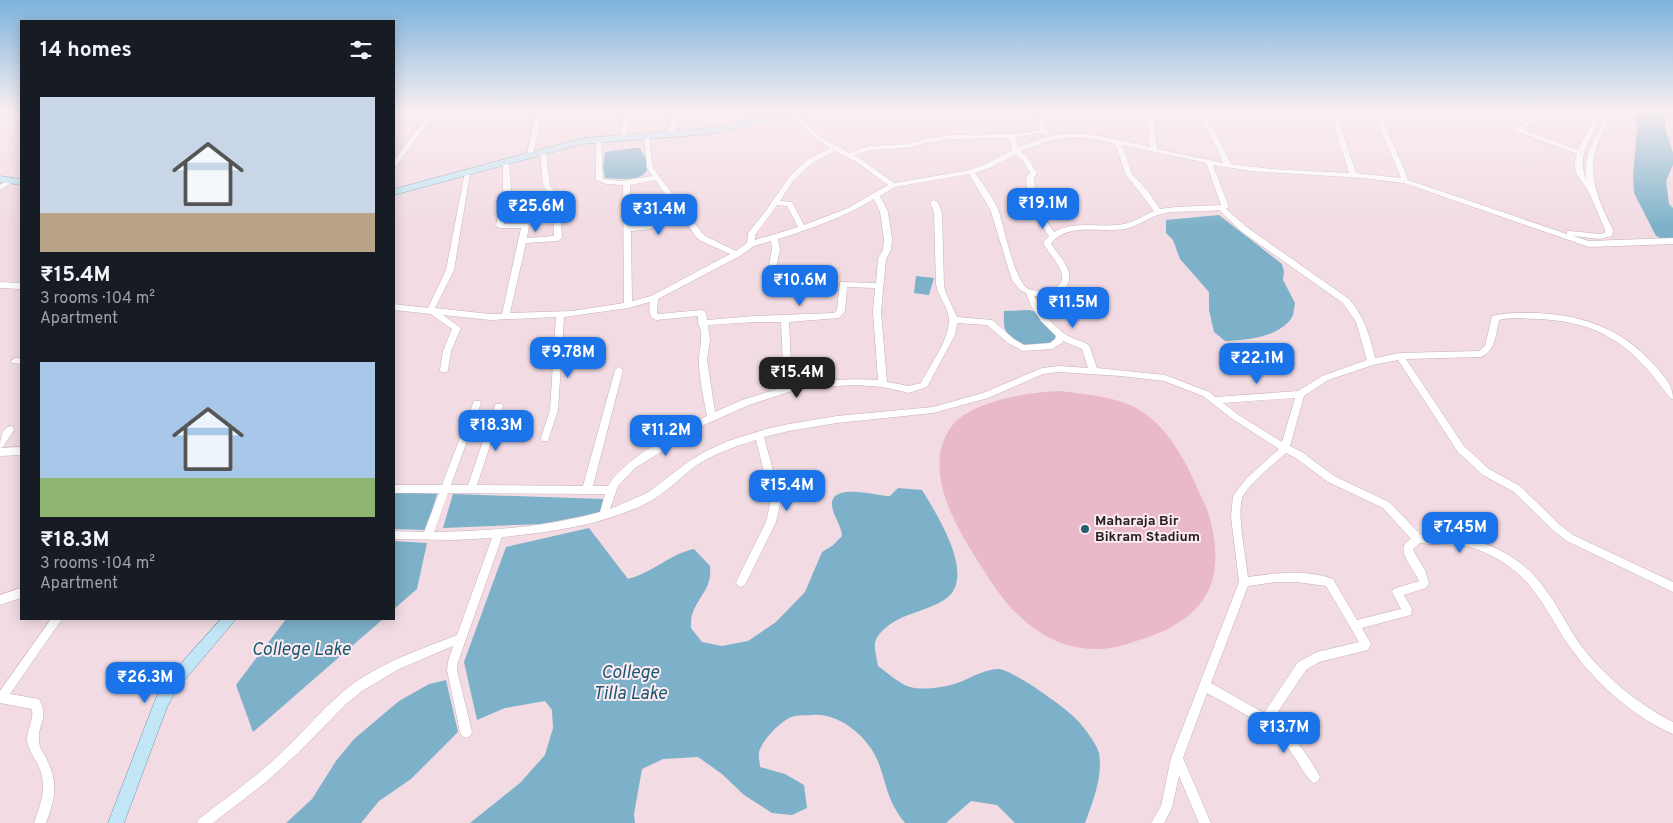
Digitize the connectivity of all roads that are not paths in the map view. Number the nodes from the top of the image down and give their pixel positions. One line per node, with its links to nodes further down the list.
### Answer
1 (404, 150): 22 (street)
2 (531, 150): 19 (street)
3 (599, 150): 32 (street)
4 (648, 150): 28 (street)
5 (832, 150): 39 (street)
6 (841, 150): 20 (street)
7 (862, 150): 20 (street)
8 (1020, 150): 17 (street)
9 (1121, 150): 41 (street)
10 (1159, 150): 23 (street)
11 (1222, 150): 24 (street)
12 (1345, 150): 27 (street)
13 (1393, 150): 31 (street)
14 (1574, 150): 18 (street)
15 (1592, 150): 36 (street)
16 (543, 151): 19 (main road); 48 (street)
17 (1016, 152): 25 (street); 46 (street)
18 (1581, 153): 36 (street)
19 (530, 155): 21 (main road)
20 (849, 155): 33 (street)
21 (506, 162): 26 (main road); 48 (street)
22 (395, 163)
23 (1208, 163): 24 (street); 40 (street)
24 (1228, 166): 27 (street)
25 (971, 172): 33 (street); 56 (street)
26 (467, 174): 35 (main road); 60 (street)
27 (1353, 176): 31 (street)
28 (657, 177): 32 (street); 42 (street)
29 (0, 179): 30 (main road)
30 (17, 181): 34 (street)
31 (1404, 181): 45 (street)
32 (626, 182): 44 (street)
33 (893, 186): 37 (street)
34 (0, 188)
35 (395, 192)
36 (1593, 192): 45 (street)
37 (876, 196): 43 (street); 55 (street)
38 (934, 202): 64 (street)
39 (776, 203): 43 (street); 50 (street)
40 (1221, 208): 41 (street); 68 (street)
41 (1158, 212): 46 (street)
42 (687, 218): 44 (street); 51 (street)
43 (802, 228): 47 (street)
44 (628, 229): 58 (street)
45 (1557, 234): 49 (street)
46 (1053, 235): 56 (street)
47 (774, 237): 50 (street); 52 (street)
48 (523, 241): 62 (street)
49 (1673, 241)
50 (752, 244): 51 (street)
51 (737, 254): 57 (street)
52 (770, 280)
53 (0, 285): 54 (street)
54 (20, 286)
55 (880, 286): 63 (street); 72 (street)
56 (1029, 292): 66 (street)
57 (654, 298): 58 (street); 65 (street)
58 (628, 305): 61 (street)
59 (395, 307): 60 (street)
60 (431, 309): 62 (street); 69 (street)
61 (560, 315): 62 (street); 82 (street)
62 (505, 317)
63 (785, 319): 65 (street); 73 (street)
64 (953, 320): 66 (street); 72 (street)
65 (702, 323): 79 (street)
66 (1061, 334): 71 (street)
67 (1400, 356): 68 (street); 75 (street); 99 (street)
68 (1372, 362): 74 (street)
69 (444, 370)
70 (619, 370): 90 (street)
71 (1093, 370): 76 (street); 81 (street)
72 (883, 384): 73 (street)
73 (788, 389): 79 (street)
74 (1300, 394): 76 (street); 84 (street)
75 (1673, 396)
76 (1214, 400): 84 (street)
77 (477, 403): 88 (street)
78 (499, 406): 89 (street)
79 (710, 416): 91 (street)
80 (10, 430): 83 (street)
81 (759, 435): 92 (street); 97 (street)
82 (545, 438)
83 (0, 444)
84 (1284, 448): 96 (street); 98 (street)
85 (20, 451): 86 (street)
86 (0, 452)
87 (395, 488): 88 (street)
88 (444, 490): 89 (street); 95 (street)
89 (471, 490): 90 (street)
90 (587, 490): 91 (street)
91 (611, 490): 92 (street)
92 (603, 516): 93 (street)
93 (499, 532): 95 (street); 105 (street)
94 (395, 535): 95 (street)
95 (428, 536)
96 (1418, 539): 104 (street); 109 (street)
97 (741, 582)
98 (1244, 582): 104 (street); 106 (street)
99 (1673, 587)
100 (20, 593): 101 (street)
101 (0, 600)
102 (57, 620): 107 (street)
103 (228, 620): 114 (main road)
104 (1356, 624): 108 (street)
105 (462, 638): 110 (street); 115 (street)
106 (1204, 685): 108 (street); 111 (street)
107 (1, 697): 113 (street)
108 (1266, 720): 112 (street)
109 (1673, 728)
110 (466, 732)
111 (1177, 758): 116 (street); 117 (street)
112 (1314, 778)
113 (40, 823)
114 (116, 823)
115 (203, 823)
116 (1157, 823)
117 (1205, 823)

